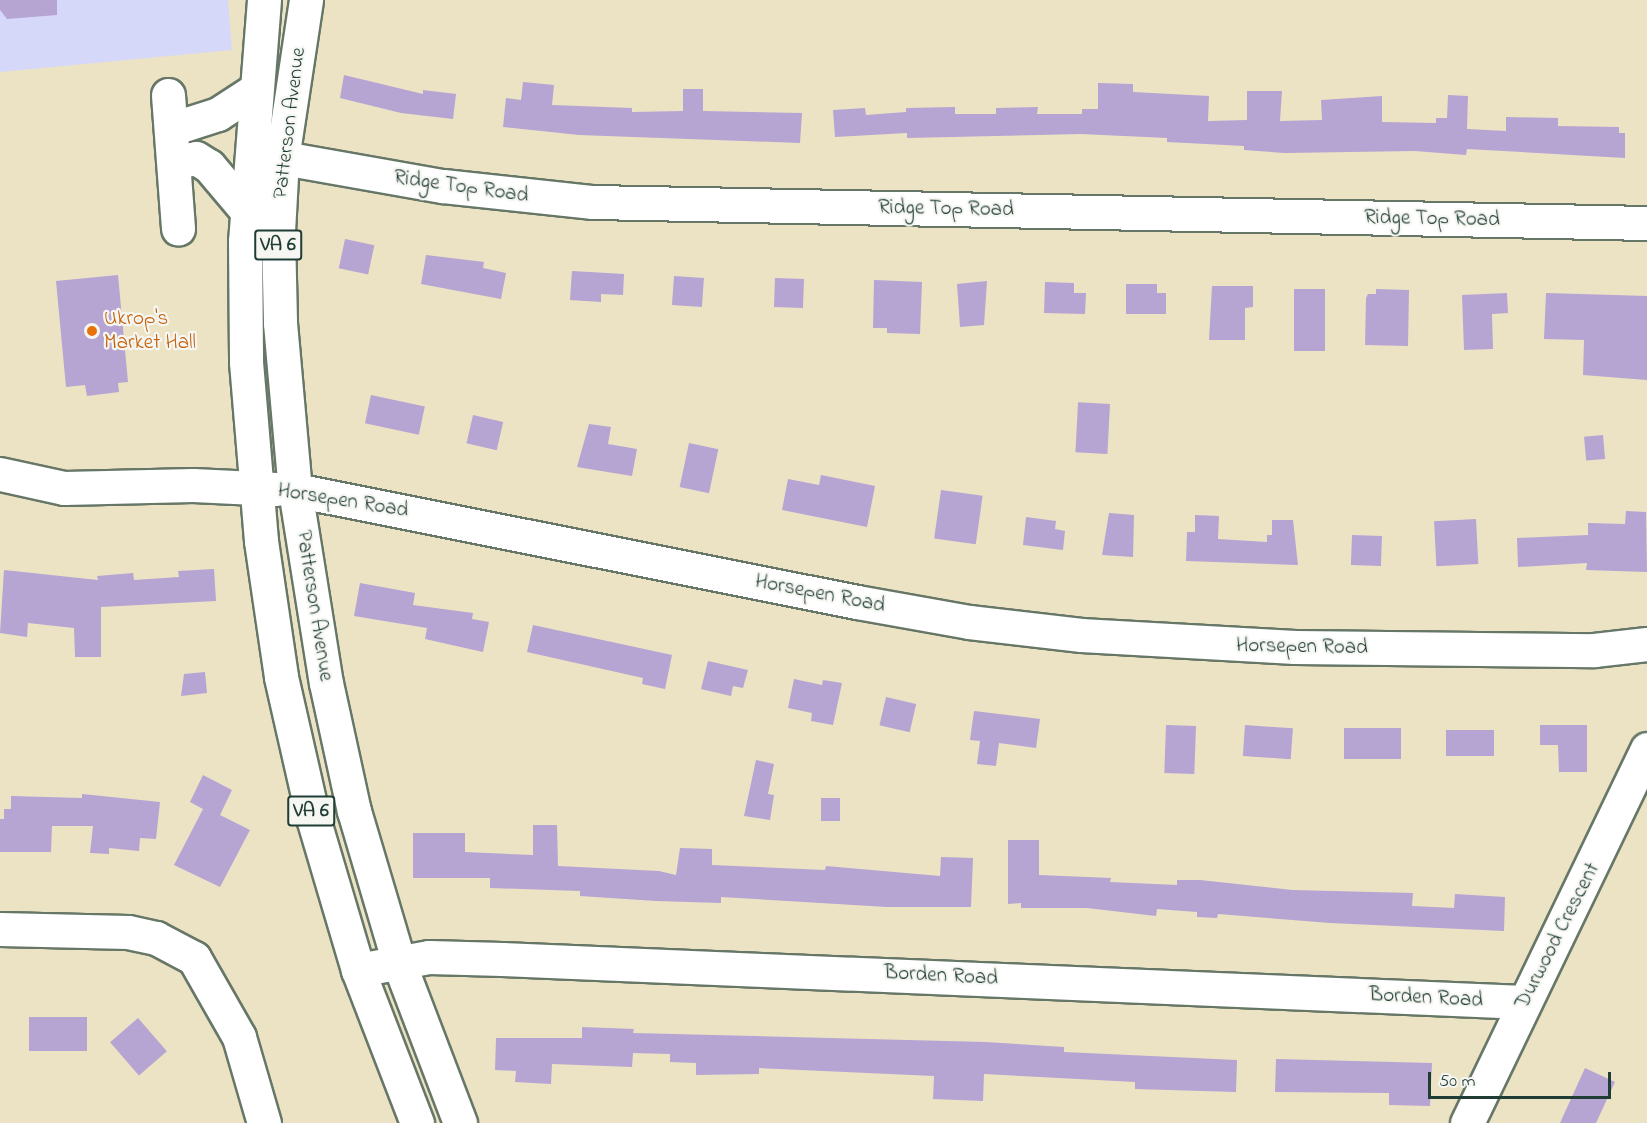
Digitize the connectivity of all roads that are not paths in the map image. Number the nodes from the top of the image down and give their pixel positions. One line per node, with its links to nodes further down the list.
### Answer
1 (264, 0): 3 (street, Patterson Avenue / VA 6)
2 (306, 0): 7 (street, Patterson Avenue / VA 6)
3 (255, 90): 5 (street); 6 (street, Patterson Avenue / VA 6)
4 (168, 95): 5 (street)
5 (171, 129): 8 (street)
6 (249, 152): 7 (street, Ridge Top Road); 9 (street, Patterson Avenue / VA 6)
7 (282, 158): 10 (street, Ridge Top Road); 14 (street, Patterson Avenue / VA 6)
8 (174, 162): 9 (street); 11 (street)
9 (246, 210): 13 (street, Patterson Avenue / VA 6)
10 (1647, 223)
11 (178, 229)
12 (0, 474): 13 (street, Horsepen Road)
13 (255, 488): 14 (street, Horsepen Road); 19 (street, Patterson Avenue / VA 6)
14 (295, 490): 15 (street, Horsepen Road); 18 (street, Patterson Avenue / VA 6)
15 (1647, 644)
16 (1647, 749): 20 (street, Durwood Crescent)
17 (0, 929): 21 (street)
18 (399, 963): 19 (street, Borden Road); 20 (street, Borden Road); 23 (street, Patterson Avenue / VA 6)
19 (358, 970): 22 (street, Patterson Avenue / VA 6)
20 (1524, 1002): 24 (street, Durwood Crescent)
21 (264, 1123)
22 (417, 1123)
23 (460, 1123)
24 (1467, 1123)

